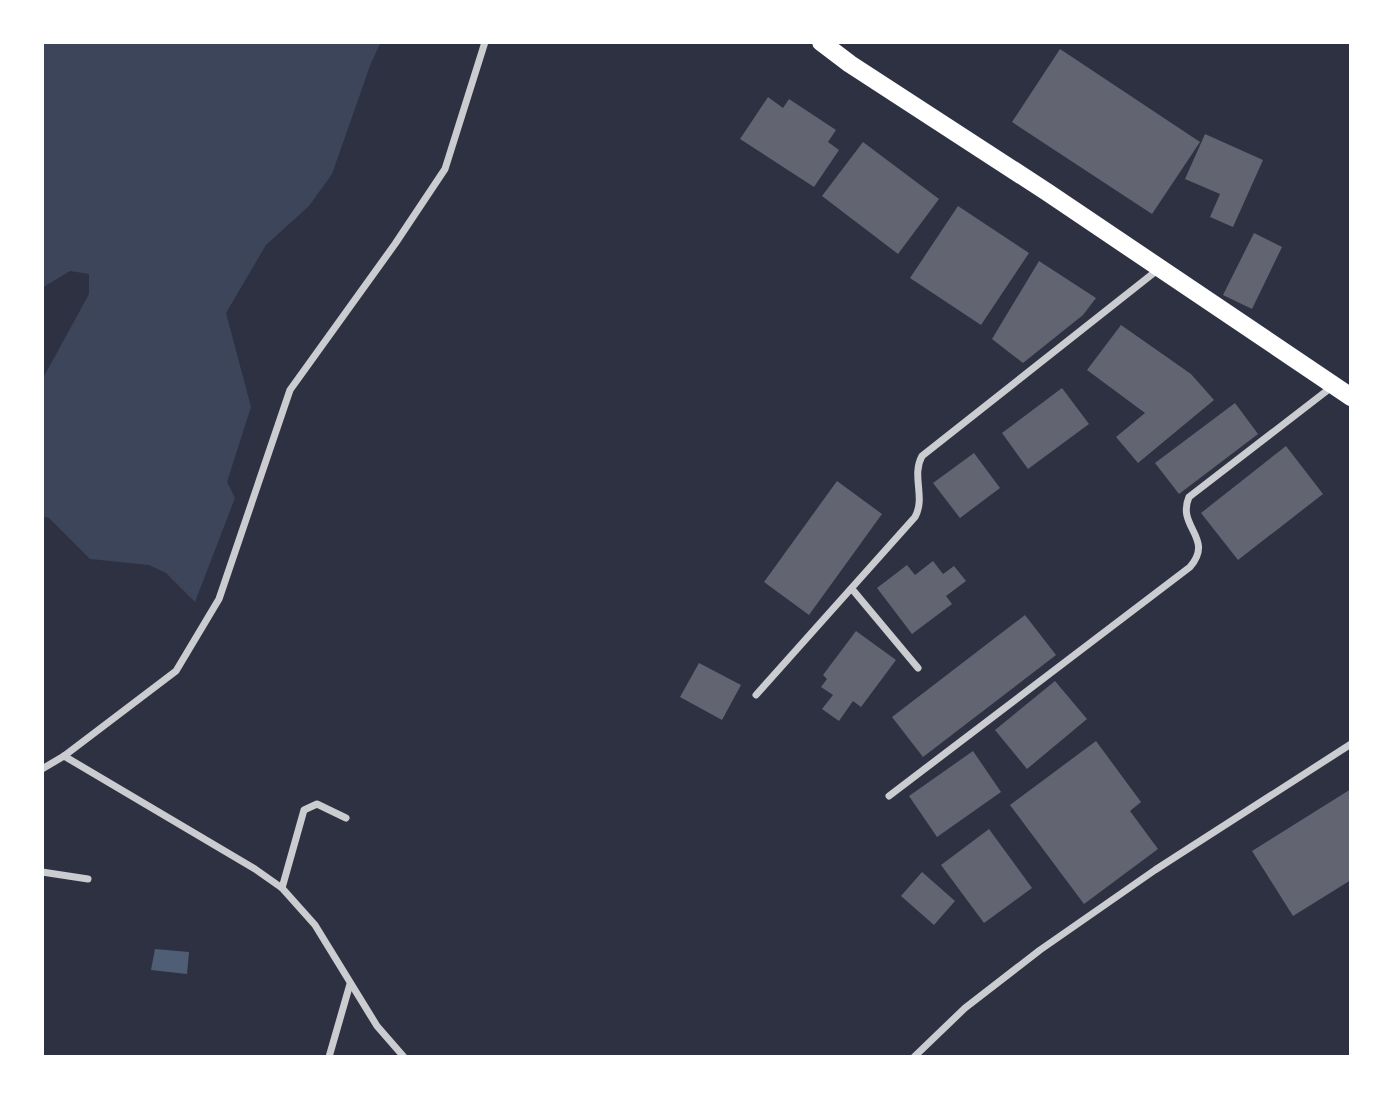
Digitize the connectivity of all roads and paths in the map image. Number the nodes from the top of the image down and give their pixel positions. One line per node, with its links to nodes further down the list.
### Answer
1 (485, 42): 10 (street)
2 (821, 42): 3 (main road)
3 (1161, 267): 4 (main road); 6 (street)
4 (1334, 386): 5 (main road); 12 (street)
5 (1351, 397)
6 (852, 589): 7 (street); 8 (street)
7 (918, 668)
8 (756, 695)
9 (1351, 744): 20 (street)
10 (64, 756): 11 (street); 16 (street)
11 (42, 769)
12 (889, 796)
13 (346, 818): 16 (street)
14 (42, 872): 15 (street)
15 (88, 879)
16 (282, 888): 17 (street)
17 (349, 984): 18 (street); 19 (street)
18 (329, 1057)
19 (404, 1057)
20 (914, 1057)

